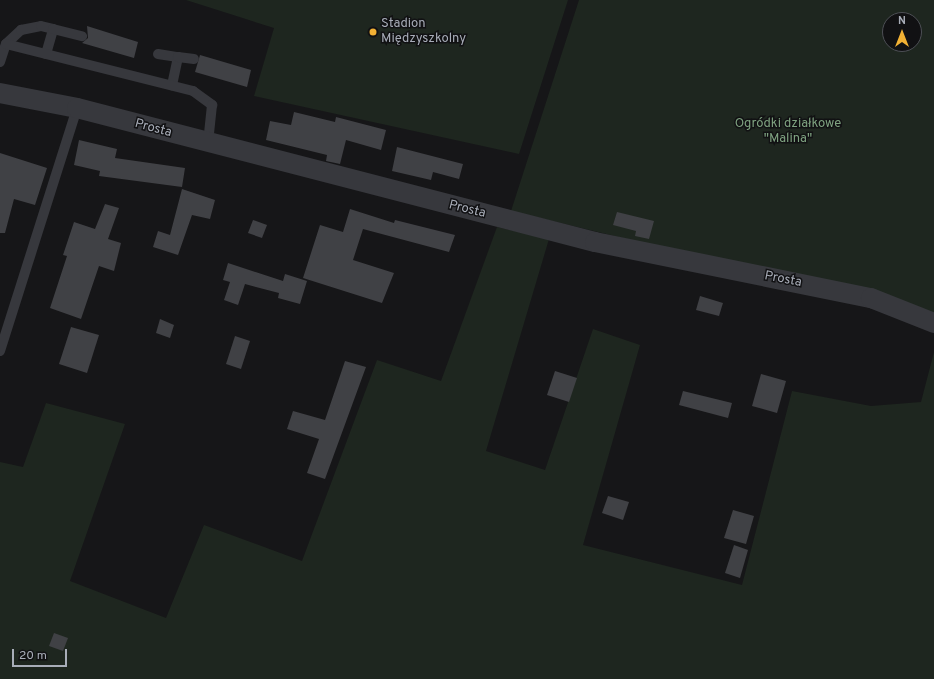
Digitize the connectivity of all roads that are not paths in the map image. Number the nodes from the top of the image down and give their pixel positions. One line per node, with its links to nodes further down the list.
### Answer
1 (53, 29): 2 (lane); 3 (lane); 4 (lane)
2 (82, 36)
3 (6, 44): 4 (lane); 8 (lane)
4 (46, 54): 9 (lane)
5 (158, 54): 6 (lane)
6 (178, 57): 7 (lane); 9 (lane)
7 (194, 59)
8 (0, 62)
9 (172, 85): 12 (lane)
10 (0, 93): 11 (street, Prosta)
11 (77, 108): 12 (street, Prosta); 14 (lane)
12 (208, 144): 13 (street, Prosta)
13 (934, 323)
14 (0, 351)

